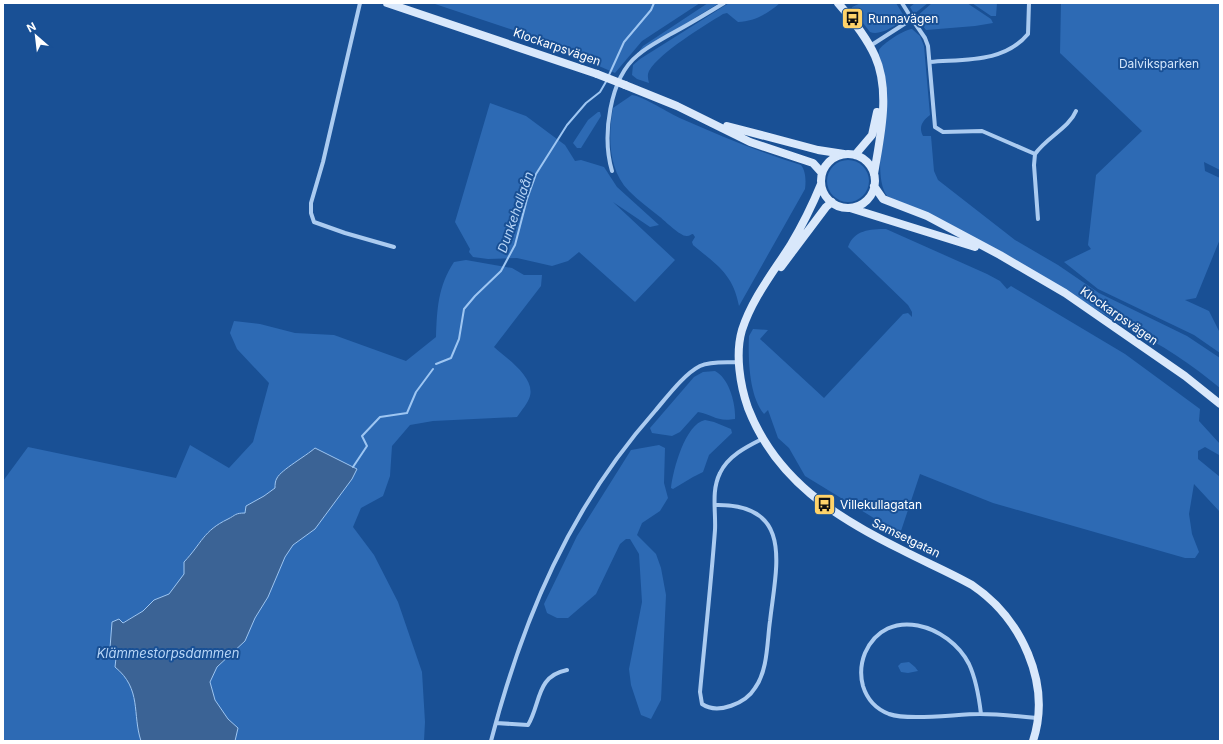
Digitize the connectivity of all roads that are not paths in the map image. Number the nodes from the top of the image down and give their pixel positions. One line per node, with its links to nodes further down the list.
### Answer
1 (387, 3): 12 (street, Klockarpsvägen, bridge)
2 (724, 3): 15 (street)
3 (838, 3): 8 (street)
4 (902, 3): 7 (street)
5 (1029, 3): 10 (street)
6 (359, 5): 23 (street)
7 (912, 19): 8 (street); 10 (street)
8 (870, 46): 9 (street)
9 (876, 57): 14 (street); 17 (street)
10 (930, 62): 13 (street)
11 (1076, 111): 13 (street)
12 (715, 123): 14 (street); 16 (street)
13 (1035, 154): 22 (street)
14 (851, 155): 16 (street); 17 (street)
15 (612, 171)
16 (822, 173): 18 (street)
17 (874, 174): 19 (street)
18 (821, 184): 20 (street); 25 (street)
19 (874, 186): 21 (street); 24 (street)
20 (832, 202): 21 (street); 25 (street)
21 (848, 208): 24 (street)
22 (1038, 219)
23 (394, 247)
24 (1000, 255): 27 (street, Klockarpsvägen)
25 (758, 296): 26 (street, Samsetgatan)
26 (739, 362): 28 (street, Samsetgatan); 33 (street)
27 (1220, 404)
28 (762, 439): 29 (street); 32 (street, Samsetgatan)
29 (715, 505): 29 (street)
30 (567, 670): 33 (street)
31 (981, 714): 31 (street); 32 (street)
32 (1037, 718): 35 (street, Samsetgatan)
33 (496, 723): 34 (street)
34 (491, 741)
35 (1033, 741)

